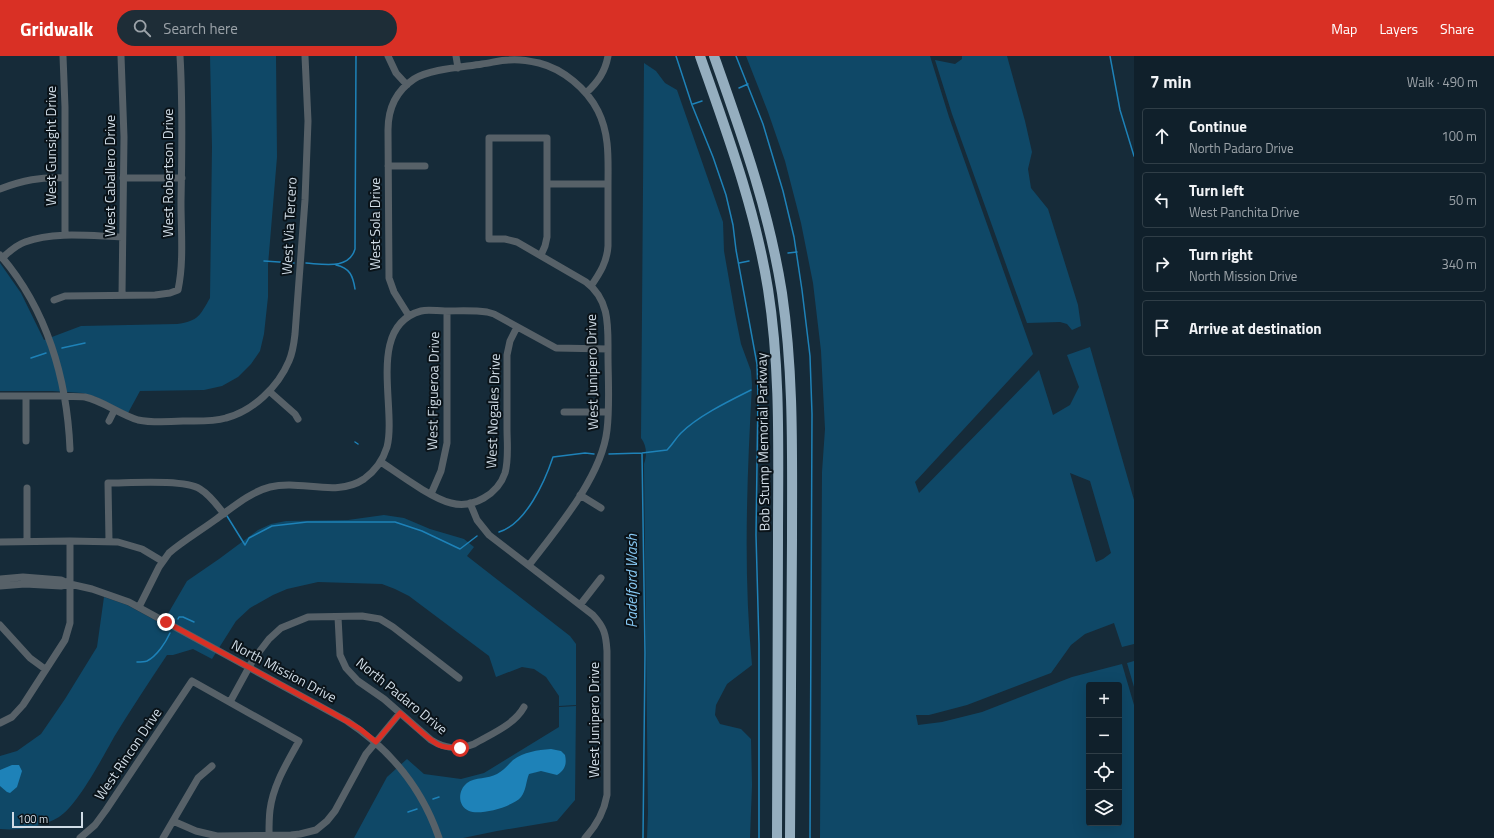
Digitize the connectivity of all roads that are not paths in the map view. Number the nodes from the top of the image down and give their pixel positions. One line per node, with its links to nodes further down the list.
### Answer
1 (63, 56): 16 (street, West Gunsight Drive)
2 (121, 56): 17 (street, West Caballero Drive)
3 (180, 56): 18 (street, West Robertson Drive)
4 (306, 56): 33 (street, West Via Tercero)
5 (388, 56): 12 (street)
6 (456, 56): 11 (street)
7 (608, 56): 13 (street)
8 (700, 56): 80 (highway, Bob Stump Memorial Parkway)
9 (714, 56): 81 (highway, Bob Stump Memorial Parkway)
10 (540, 59): 11 (street); 13 (street)
11 (458, 68): 12 (street)
12 (407, 84): 14 (street, West Sola Drive)
13 (586, 94): 20 (street)
14 (388, 166): 15 (street); 30 (street, West Sola Drive)
15 (424, 166)
16 (65, 178): 21 (street); 22 (street, West Gunsight Drive)
17 (123, 178): 18 (street); 23 (street, West Caballero Drive)
18 (182, 178): 27 (street, West Robertson Drive)
19 (548, 184): 20 (street); 24 (street); 24 (street)
20 (608, 184): 26 (street)
21 (0, 189)
22 (65, 235): 23 (street); 25 (street)
23 (122, 237): 27 (street, West Caballero Drive)
24 (541, 255): 26 (street)
25 (1, 257): 36 (street)
26 (591, 286): 32 (street, West Junipero Drive)
27 (122, 295): 28 (street)
28 (54, 300)
29 (446, 311): 30 (street); 31 (street); 46 (street, West Figueroa Drive)
30 (409, 316): 44 (street)
31 (517, 326): 32 (street); 48 (street, West Nogales Drive)
32 (608, 349): 39 (street, West Junipero Drive)
33 (269, 391): 37 (street, West Via Tercero); 40 (street)
34 (0, 396): 35 (street, West Via Tercero)
35 (26, 396): 36 (street, West Via Tercero); 42 (street)
36 (65, 397): 37 (street, West Via Tercero); 43 (street)
37 (114, 411): 41 (street)
38 (564, 412): 39 (street)
39 (608, 412): 47 (street, West Junipero Drive)
40 (298, 419)
41 (109, 421)
42 (26, 441)
43 (70, 449)
44 (381, 462): 46 (street); 50 (street)
45 (27, 488): 51 (street)
46 (431, 494): 48 (street)
47 (580, 495): 49 (street); 56 (street, West Junipero Drive)
48 (470, 504): 56 (street, West Junipero Drive)
49 (601, 508)
50 (224, 514): 53 (street); 55 (street)
51 (27, 540): 52 (street); 54 (street)
52 (70, 540): 53 (street); 59 (street)
53 (109, 541): 55 (street)
54 (0, 542)
55 (162, 560): 62 (street)
56 (529, 565): 61 (street, West Junipero Drive)
57 (601, 578): 61 (street)
58 (0, 579): 59 (street, North Mission Drive)
59 (70, 584): 60 (street, North Mission Drive); 62 (street, North Mission Drive); 66 (street)
60 (0, 586)
61 (580, 605): 79 (street, West Junipero Drive)
62 (139, 607): 65 (street, North Mission Drive)
63 (338, 617): 65 (street); 67 (street); 70 (street, North Padaro Drive)
64 (0, 625): 66 (street)
65 (249, 667): 68 (street); 72 (street, North Mission Drive)
66 (45, 669): 71 (street)
67 (459, 678)
68 (230, 702): 75 (street); 76 (street, West Rincon Drive)
69 (524, 707): 70 (street, North Padaro Drive)
70 (400, 713): 72 (street)
71 (0, 724)
72 (376, 742): 75 (street); 78 (street, North Mission Drive)
73 (212, 766): 74 (street)
74 (173, 821): 75 (street); 77 (street)
75 (269, 835)
76 (80, 838)
77 (164, 838)
78 (439, 838)
79 (585, 838)
80 (777, 838)
81 (790, 838)

